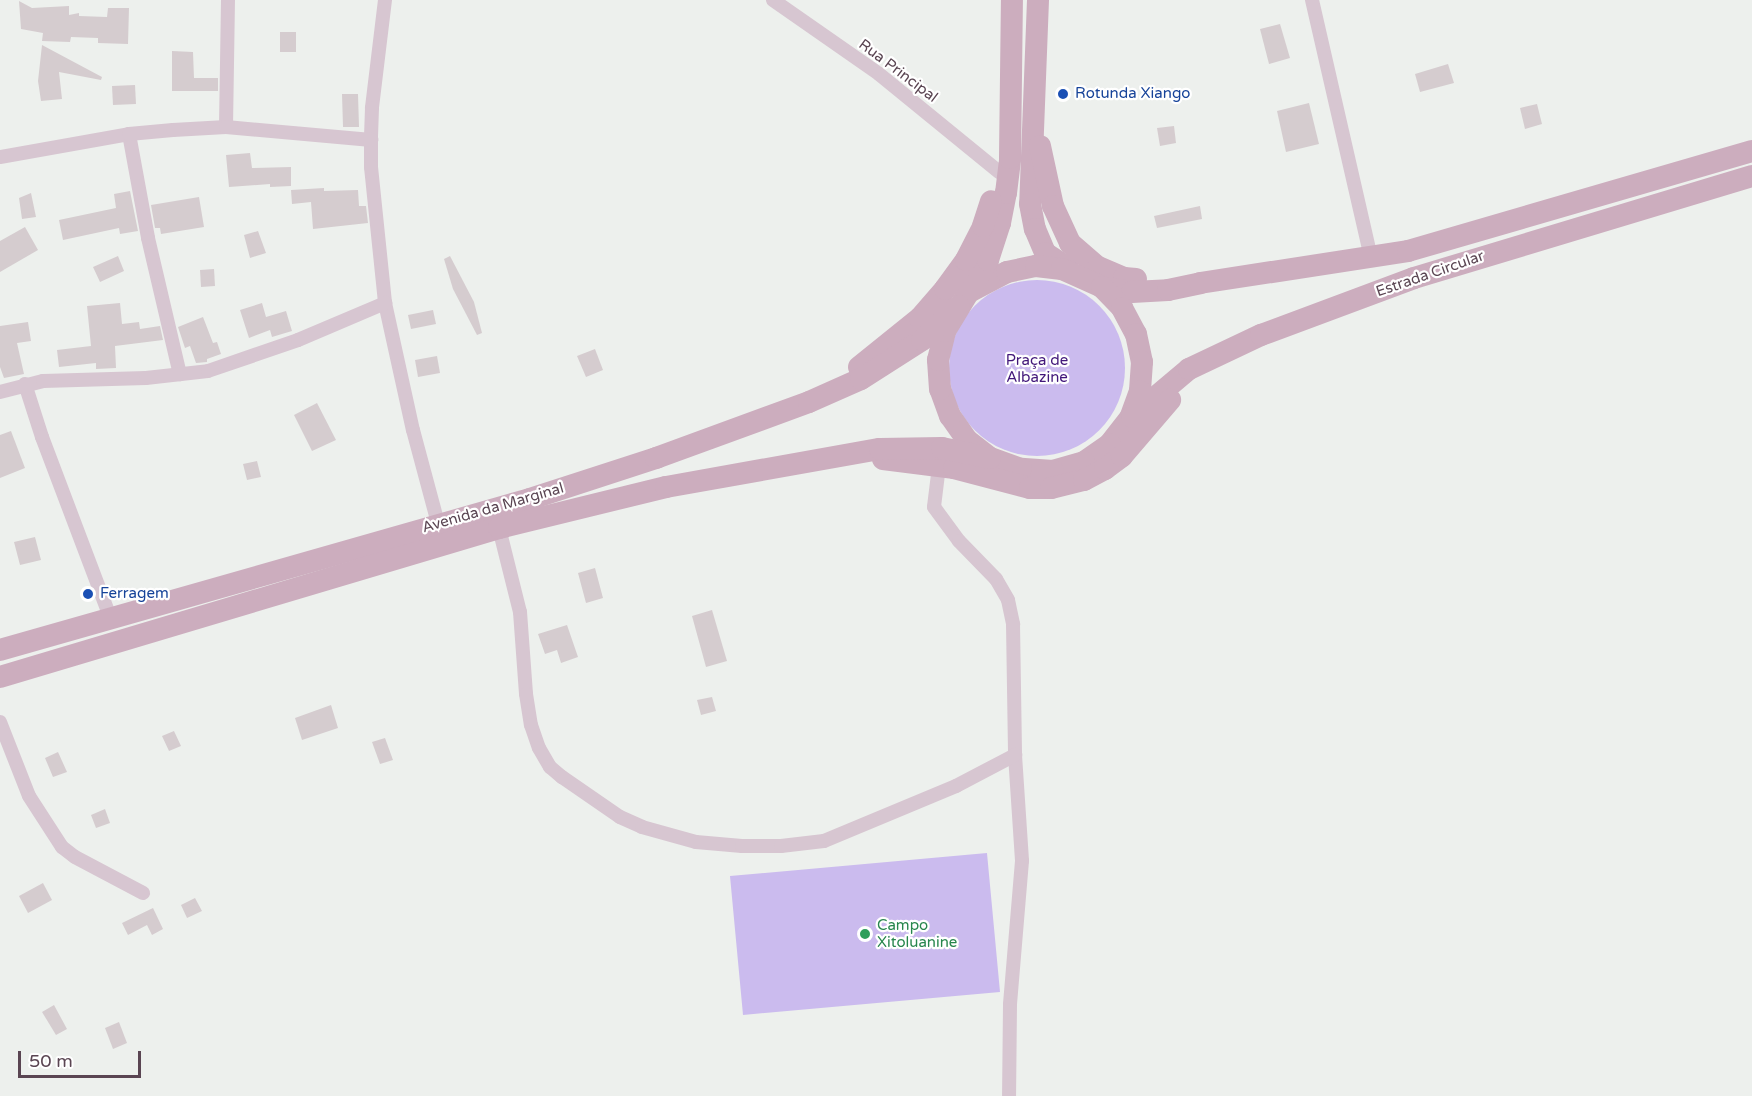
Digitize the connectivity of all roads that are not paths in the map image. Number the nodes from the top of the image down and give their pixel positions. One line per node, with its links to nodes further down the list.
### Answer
1 (228, 0): 9 (street)
2 (385, 0): 11 (street)
3 (773, 0): 14 (street, Rua Principal)
4 (1012, 0): 7 (main road)
5 (1038, 0): 8 (main road, Estrada Circular)
6 (1312, 0): 16 (street)
7 (1012, 88): 14 (main road); 19 (main road)
8 (1035, 124): 17 (main road); 18 (main road, Estrada Circular)
9 (226, 127): 10 (street); 11 (street)
10 (129, 134): 13 (street); 22 (street)
11 (371, 140): 20 (street)
12 (1752, 151): 16 (main road, Estrada Circular)
13 (0, 157)
14 (999, 172): 25 (main road)
15 (1752, 176): 21 (main road, Estrada Circular)
16 (1371, 258): 17 (main road, Estrada Circular)
17 (1200, 283): 18 (main road, Estrada Circular)
18 (1095, 284): 19 (main road); 26 (main road)
19 (964, 299): 25 (main road, Avenida da Marginal); 28 (main road)
20 (385, 303): 22 (street); 30 (street)
21 (1261, 335): 26 (main road, Estrada Circular); 29 (main road)
22 (180, 374): 23 (street)
23 (25, 384): 24 (street); 32 (street)
24 (0, 392)
25 (809, 402): 30 (main road, Avenida da Marginal)
26 (1130, 418): 28 (main road)
27 (850, 454): 28 (main road, Avenida da Marginal); 29 (main road); 31 (main road, Avenida da Marginal)
28 (990, 458)
29 (939, 466): 36 (street)
30 (438, 523): 32 (main road, Avenida da Marginal)
31 (499, 528): 34 (main road, Avenida da Marginal); 36 (street)
32 (111, 620): 33 (main road, Avenida da Marginal)
33 (0, 650)
34 (0, 677)
35 (0, 722): 37 (street)
36 (1015, 755): 38 (street)
37 (143, 893)
38 (1010, 1096)

